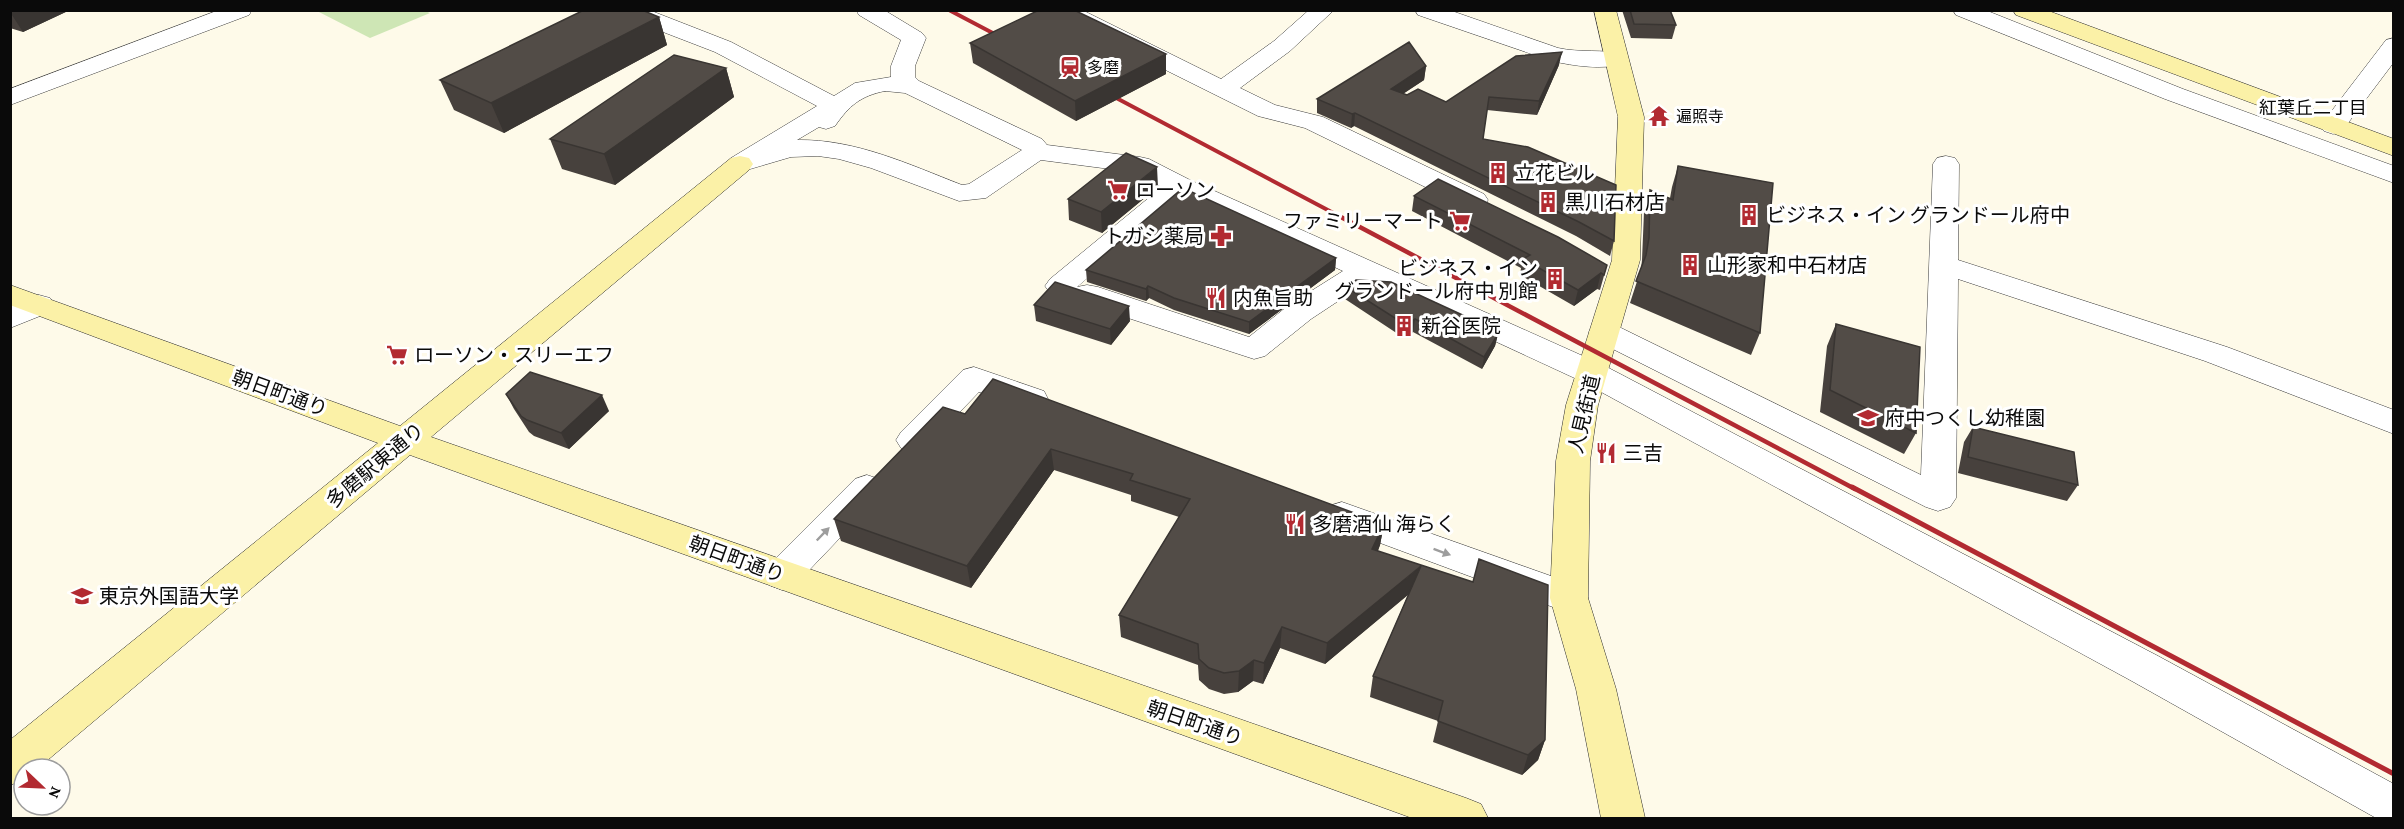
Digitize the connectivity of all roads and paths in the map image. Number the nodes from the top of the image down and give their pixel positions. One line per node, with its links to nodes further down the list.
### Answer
1 (241, 10): 16 (street)
2 (627, 10): 17 (street)
3 (867, 10): 11 (street)
4 (1063, 10): 15 (street)
5 (1323, 10): 15 (street)
6 (1426, 10): 12 (street)
7 (1605, 10): 12 (street, 人見街道)
8 (1964, 10): 24 (street)
9 (2024, 10): 18 (street)
10 (2394, 45): 18 (street)
11 (907, 55): 13 (street); 14 (street)
12 (1616, 59): 31 (street, 人見街道)
13 (910, 86): 14 (street); 20 (street)
14 (864, 88): 17 (street)
15 (1222, 90): 26 (street)
16 (10, 98)
17 (835, 106): 21 (street); 22 (street)
18 (2332, 126): 19 (street)
19 (2394, 148)
20 (1036, 152): 21 (street); 25 (street)
21 (850, 153): 22 (street)
22 (740, 164): 35 (street, 多磨駅東通り)
23 (1946, 164): 27 (street)
24 (2394, 175)
25 (1180, 186): 28 (street); 28 (street)
26 (1491, 208)
27 (1942, 264): 31 (street); 34 (street)
28 (1366, 270): 32 (street)
29 (25, 300): 30 (street); 35 (street, 朝日町通り)
30 (10, 318)
31 (1604, 332): 32 (street, 人見街道)
32 (1592, 373): 38 (street, 人見街道); 40 (street)
33 (1062, 411): 37 (street, one-way to 33)
34 (2394, 423)
35 (407, 439): 37 (street, 朝日町通り); 39 (street, 多磨駅東通り)
36 (1317, 505): 38 (street, one-way to 38)
37 (782, 575): 41 (street, 朝日町通り)
38 (1569, 598): 42 (street, 人見街道)
39 (10, 766)
40 (2394, 806)
41 (1466, 819)
42 (1623, 819)

